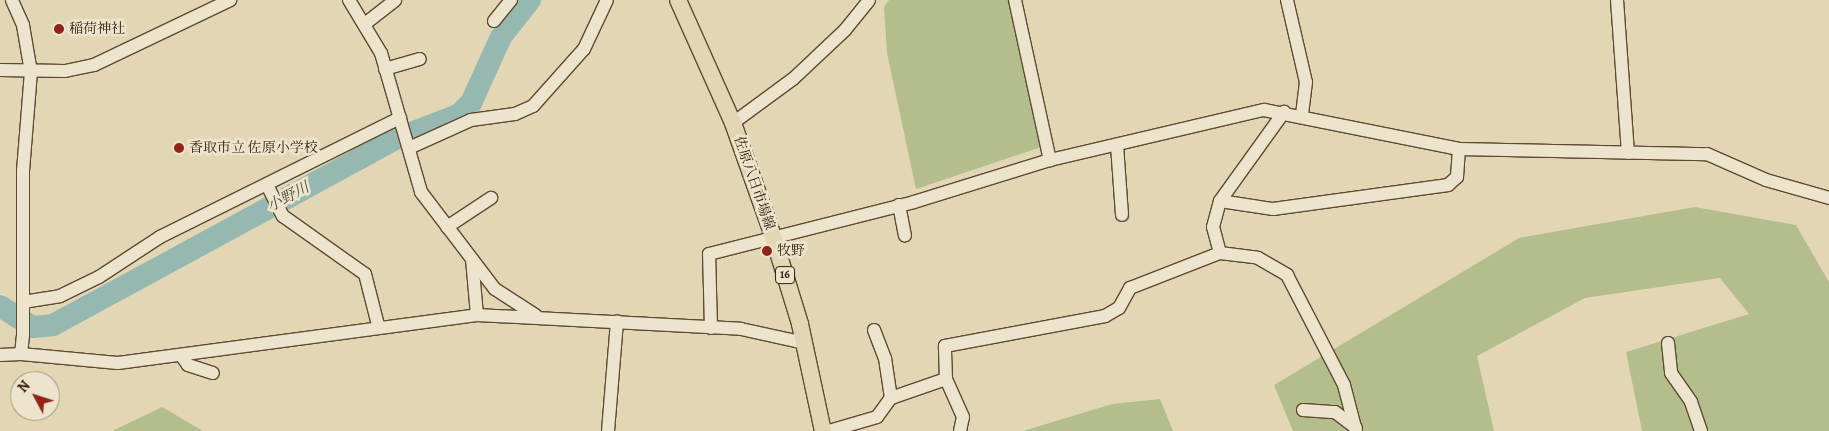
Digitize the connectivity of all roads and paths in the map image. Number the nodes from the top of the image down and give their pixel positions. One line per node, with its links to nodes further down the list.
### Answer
1 (12, 0): 17 (street)
2 (230, 0): 17 (street)
3 (349, 0): 13 (street)
4 (395, 0): 13 (street)
5 (511, 0): 12 (street)
6 (607, 0): 23 (street)
7 (678, 0): 21 (main road, 佐原八日市場線 / 16)
8 (869, 0): 21 (street)
9 (1016, 0): 26 (street)
10 (1288, 0): 19 (street)
11 (1617, 0): 25 (street)
12 (494, 21)
13 (366, 23): 16 (street)
14 (420, 59): 16 (street)
15 (0, 70): 17 (street)
16 (385, 70): 20 (street)
17 (31, 72): 38 (street)
18 (1284, 112): 19 (street); 22 (street); 30 (street)
19 (1302, 114): 24 (street)
20 (400, 118): 23 (street); 27 (street)
21 (733, 123): 35 (main road, 佐原八日市場線 / 16)
22 (1117, 145): 26 (street); 32 (street)
23 (410, 148): 33 (street)
24 (1459, 150): 25 (street); 30 (street)
25 (1628, 153): 29 (street)
26 (1050, 160): 31 (street)
27 (267, 185): 38 (street); 42 (street)
28 (491, 198): 33 (street)
29 (1829, 198)
30 (1220, 201): 36 (street)
31 (899, 205): 34 (street); 35 (street)
32 (1122, 214)
33 (447, 227): 37 (street)
34 (905, 235)
35 (773, 236): 43 (street); 45 (main road, 佐原八日市場線 / 16)
36 (1220, 253): 51 (street); 54 (street)
37 (472, 259): 39 (street); 40 (street)
38 (23, 308): 48 (street)
39 (477, 315): 40 (street); 42 (street)
40 (541, 317): 41 (street)
41 (618, 321): 43 (street); 55 (street)
42 (378, 326): 49 (street)
43 (711, 328): 45 (street)
44 (874, 330): 52 (street)
45 (805, 343): 56 (main road, 佐原八日市場線 / 16)
46 (1668, 343): 59 (street)
47 (0, 354): 48 (street)
48 (21, 354): 49 (street)
49 (181, 355): 50 (street)
50 (213, 373)
51 (946, 379): 52 (street); 58 (street)
52 (891, 398): 57 (street)
53 (1303, 410): 54 (street)
54 (1356, 429)
55 (608, 431)
56 (823, 431)
57 (829, 431)
58 (960, 431)
59 (1701, 431)

